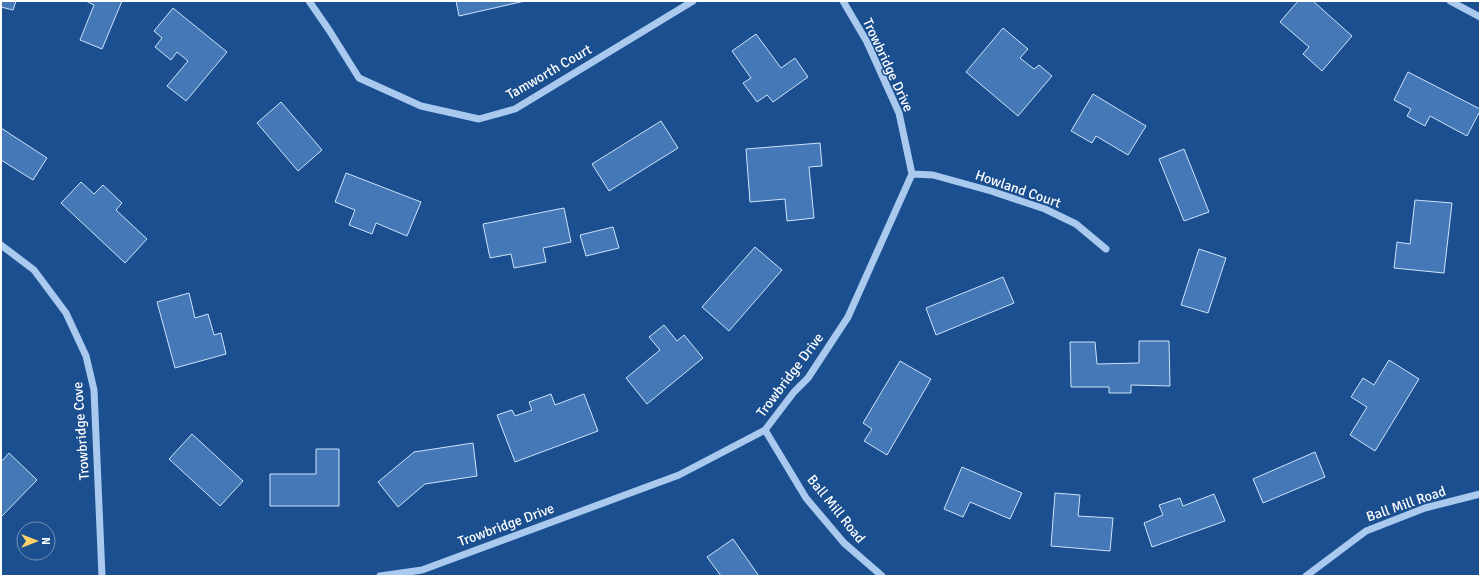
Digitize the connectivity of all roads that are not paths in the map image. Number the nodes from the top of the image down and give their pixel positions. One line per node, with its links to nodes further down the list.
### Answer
1 (308, 1): 2 (street, Tamworth Court)
2 (693, 1)
3 (842, 1): 6 (street, Trowbridge Drive)
4 (1450, 1): 5 (street)
5 (1480, 17)
6 (912, 174): 8 (street, Howland Court); 9 (street, Trowbridge Drive)
7 (1, 245): 12 (street, Trowbridge Cove)
8 (1106, 249)
9 (765, 430): 11 (street, Trowbridge Drive); 14 (street, Ball Mill Road)
10 (1480, 494): 15 (street, Ball Mill Road)
11 (423, 573): 13 (street, Trowbridge Drive)
12 (102, 576)
13 (380, 576)
14 (882, 576)
15 (1306, 576)

